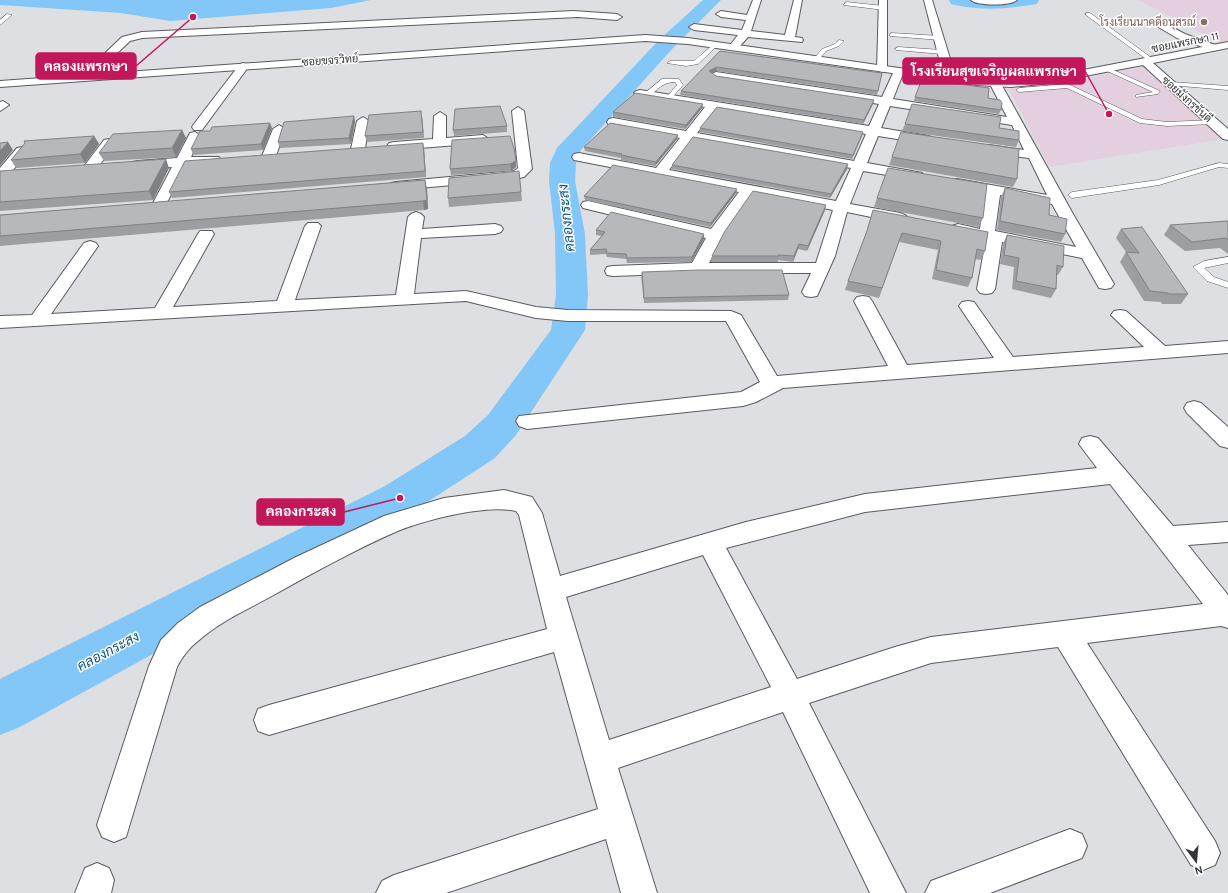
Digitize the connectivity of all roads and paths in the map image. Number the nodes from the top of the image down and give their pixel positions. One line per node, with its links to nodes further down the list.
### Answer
1 (798, 0): 19 (street)
2 (860, 0): 8 (lane)
3 (928, 0): 21 (street)
4 (975, 0): 5 (street)
5 (1014, 0)
6 (753, 3): 15 (street)
7 (846, 4): 8 (lane)
8 (883, 4): 35 (street)
9 (573, 14): 10 (street); 14 (street); 39 (street)
10 (586, 14)
11 (721, 14): 15 (street)
12 (1088, 14): 30 (lane)
13 (9, 15): 16 (lane)
14 (617, 17)
15 (751, 18): 19 (street)
16 (0, 23)
17 (1158, 23): 26 (street)
18 (694, 27): 19 (street)
19 (746, 34): 25 (street)
20 (892, 34): 21 (lane)
21 (940, 38): 28 (street)
22 (841, 41): 29 (lane)
23 (715, 45): 25 (street, ซอยขจรวิทย์); 32 (lane); 33 (street, ซอยขจรวิทย์)
24 (1228, 45): 26 (street, ซอยแพรกษา 11)
25 (732, 48): 29 (street, ซอยขจรวิทย์)
26 (1214, 48): 30 (street, ซอยแพรกษา 11)
27 (898, 49): 28 (lane)
28 (942, 52): 40 (street)
29 (816, 60): 35 (street, ซอยขจรวิทย์)
30 (1149, 61): 36 (street, ซอยแพรกษา 11); 45 (street, ซอยมังกรขันดี)
31 (1014, 62): 46 (lane)
32 (670, 63)
33 (244, 66): 39 (street, ซอยขจรวิทย์); 76 (street)
34 (996, 67): 41 (lane)
35 (882, 69): 37 (street, ซอยขจรวิทย์)
36 (1107, 69): 46 (street, ซอยแพรกษา 11); 49 (lane)
37 (900, 71): 40 (street, ซอยแพรกษา 11); 51 (street)
38 (716, 75): 42 (street)
39 (86, 77): 43 (street, ซอยขจรวิทย์)
40 (950, 78): 41 (street, ซอยแพรกษา 11)
41 (966, 80): 44 (street, ซอยแพรกษา 11)
42 (771, 83): 51 (street); 54 (street)
43 (0, 84)
44 (996, 84): 46 (street, ซอยแพรกษา 11); 58 (street)
45 (1171, 84): 47 (lane); 59 (street, ซอยมังกรขันดี)
46 (1022, 87): 59 (lane)
47 (1228, 88)
48 (644, 94): 50 (street); 50 (lane)
49 (1138, 96)
50 (669, 98): 52 (street)
51 (887, 100): 58 (street); 61 (street)
52 (713, 105): 54 (street); 63 (street)
53 (518, 111): 62 (street)
54 (748, 111): 61 (street)
55 (440, 116): 65 (street)
56 (363, 121): 69 (street)
57 (613, 122): 63 (street)
58 (1016, 122): 73 (street)
59 (1213, 122): 64 (street, ซอยมังกรขันดี)
60 (279, 129): 72 (street)
61 (873, 132): 66 (street); 78 (street)
62 (522, 136): 65 (street); 86 (street)
63 (689, 136): 78 (street); 83 (street)
64 (1228, 136)
65 (439, 142): 69 (street)
66 (942, 142)
67 (109, 143): 81 (street)
68 (980, 148): 73 (street)
69 (358, 149): 70 (street)
70 (343, 150)
71 (22, 152): 85 (street)
72 (284, 155)
73 (1034, 155): 90 (street)
74 (579, 156): 83 (street)
75 (229, 159): 76 (street)
76 (183, 162): 77 (street); 92 (street)
77 (121, 166)
78 (858, 166): 88 (street); 93 (street)
79 (1228, 166): 89 (lane)
80 (106, 167): 81 (street)
81 (90, 168): 82 (street)
82 (75, 170)
83 (660, 172): 87 (street)
84 (23, 173): 85 (street)
85 (0, 175)
86 (384, 186)
87 (748, 189): 93 (street); 101 (street)
88 (993, 189): 90 (street); 102 (street)
89 (1072, 195)
90 (1058, 201): 104 (street)
91 (588, 205): 101 (street)
92 (144, 206)
93 (841, 207): 95 (street); 107 (street)
94 (416, 217): 100 (street)
95 (912, 221)
96 (314, 226): 116 (street)
97 (942, 226): 102 (street)
98 (495, 229): 100 (street)
99 (206, 234): 117 (street)
100 (414, 234): 113 (street)
101 (715, 235): 106 (street)
102 (991, 236): 104 (street); 111 (street)
103 (90, 246): 119 (street)
104 (1088, 254): 109 (street)
105 (1228, 260): 110 (lane)
106 (698, 268): 107 (street); 108 (street)
107 (821, 268): 112 (street)
108 (613, 271)
109 (1105, 284)
110 (1228, 285)
111 (986, 289)
112 (811, 292)
113 (404, 299): 116 (street); 125 (street)
114 (863, 301): 124 (street)
115 (968, 306): 123 (street)
116 (284, 307): 117 (street)
117 (161, 314): 119 (street)
118 (1120, 315): 122 (street)
119 (37, 320): 120 (street)
120 (0, 322)
121 (1228, 347): 122 (street)
122 (1161, 352): 123 (street)
123 (1008, 364): 124 (street)
124 (900, 372): 125 (street)
125 (771, 384): 127 (street)
126 (1194, 408): 128 (street)
127 (527, 421)
128 (1228, 440)
129 (1090, 444): 130 (street)
130 (1116, 475): 132 (street); 133 (street)
131 (1228, 532): 132 (street)
132 (1167, 537): 135 (street)
133 (710, 543): 134 (street); 138 (street)
134 (551, 590): 137 (street); 142 (street)
135 (1227, 614): 136 (street)
136 (1065, 633): 138 (street); 144 (street)
137 (563, 637): 139 (street); 140 (street)
138 (790, 695): 140 (street); 147 (street)
139 (269, 720)
140 (599, 759): 141 (street)
141 (618, 819): 145 (street); 146 (street)
142 (114, 825)
143 (1070, 846): 148 (street)
144 (1203, 853)
145 (394, 893)
146 (639, 893)
147 (888, 893)
148 (943, 893)

